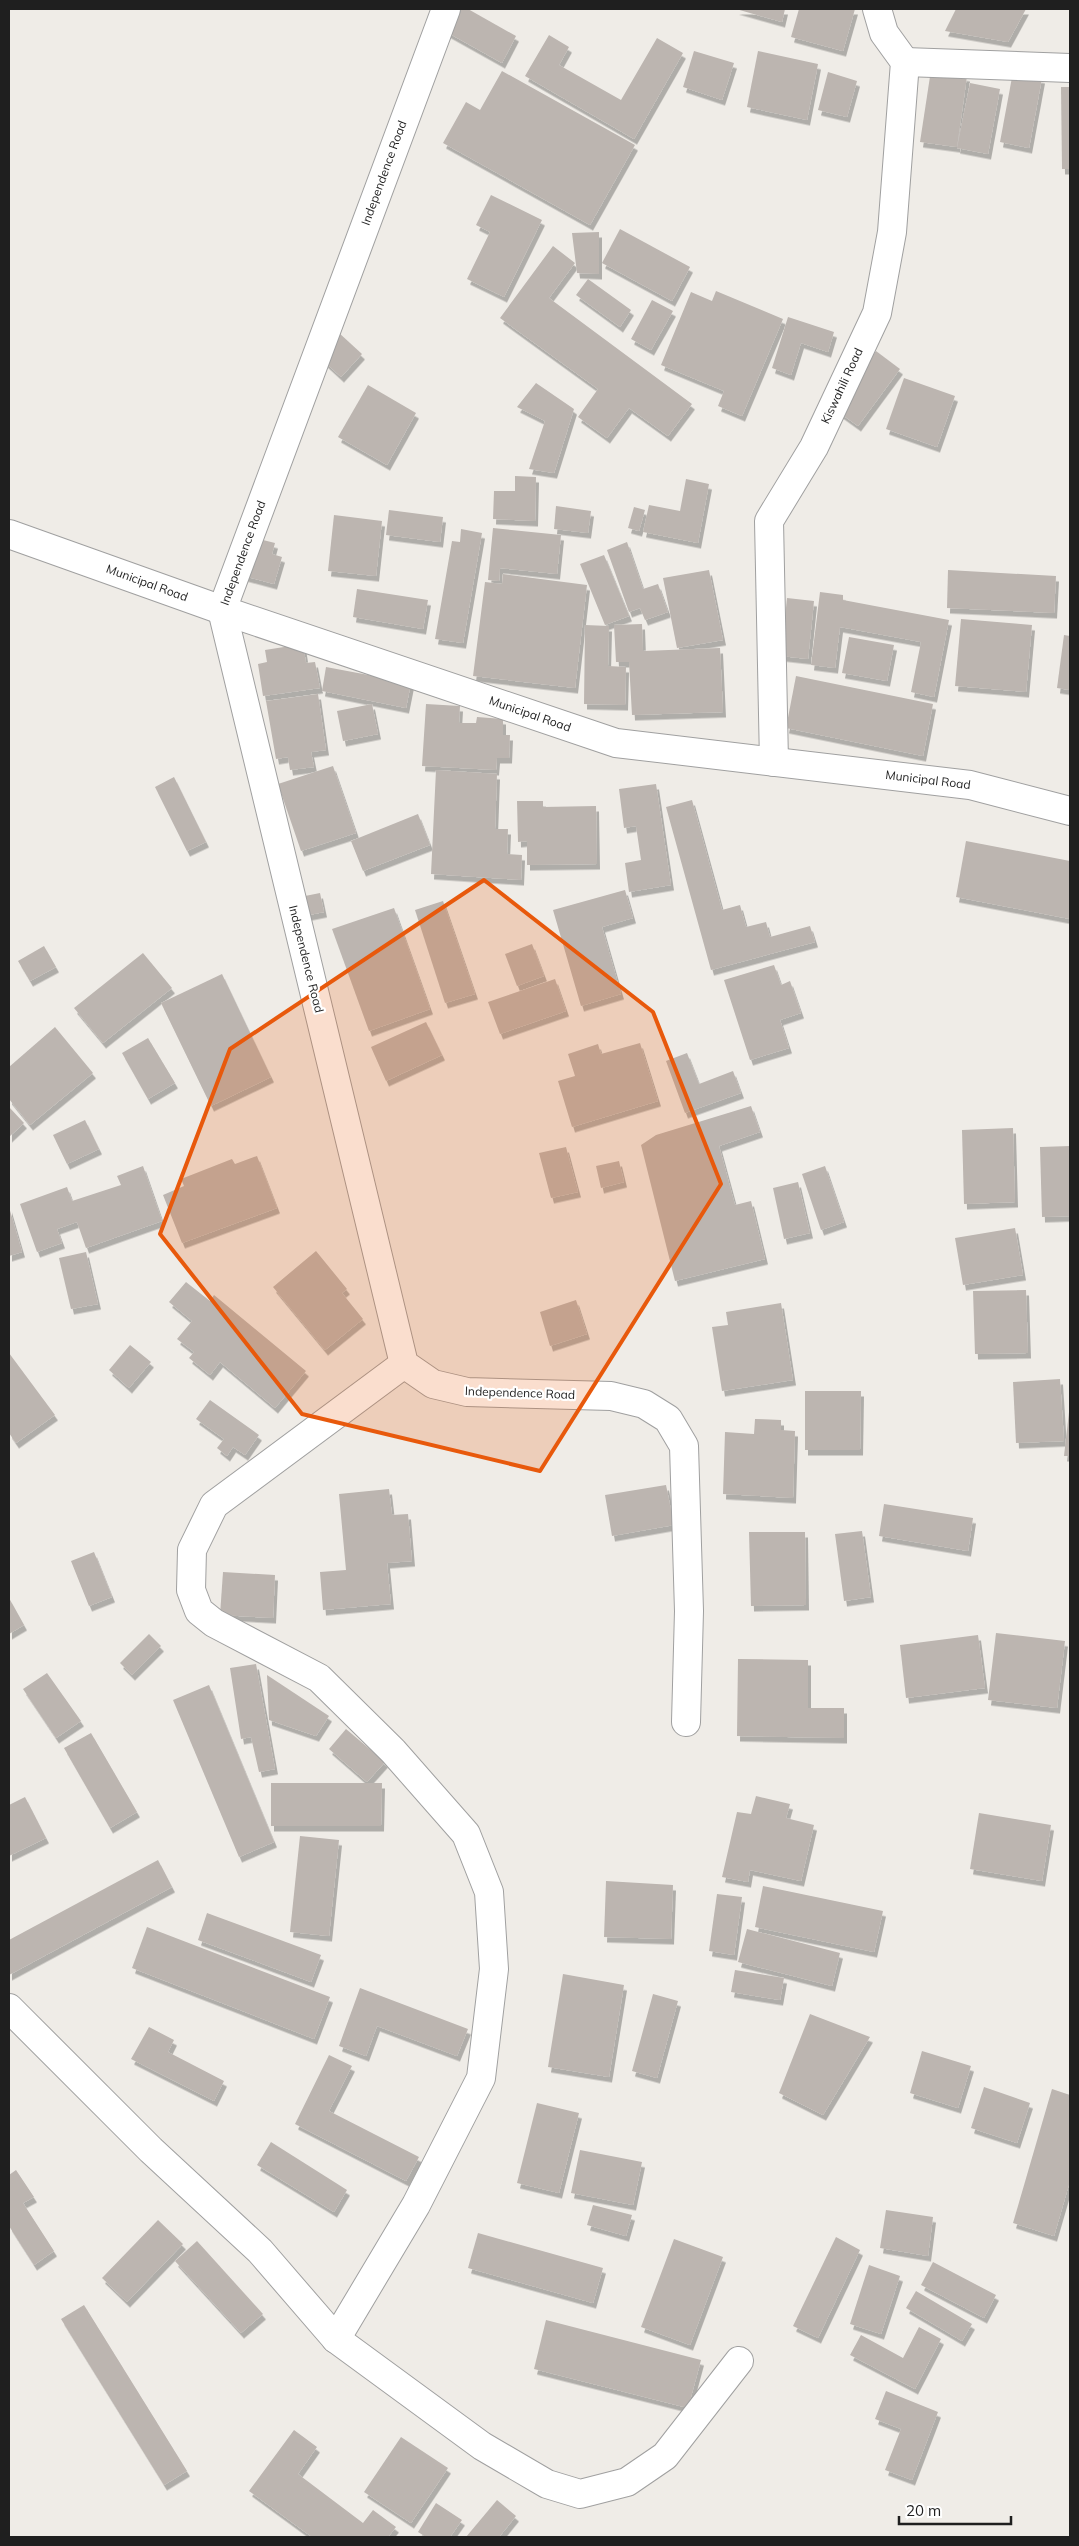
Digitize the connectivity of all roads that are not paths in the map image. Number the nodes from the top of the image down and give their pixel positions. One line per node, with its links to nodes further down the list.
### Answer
1 (446, 9): 6 (street, Independence Road)
2 (877, 9): 3 (street)
3 (905, 62): 4 (street); 7 (street, Kiswahili Road)
4 (1070, 68)
5 (9, 534): 6 (street, Municipal Road)
6 (222, 610): 7 (street, Municipal Road); 9 (street, Independence Road)
7 (774, 762): 8 (street, Municipal Road)
8 (1070, 811)
9 (404, 1364): 10 (street, Independence Road); 12 (street)
10 (686, 1722)
11 (9, 2008): 12 (street)
12 (336, 2339): 13 (street)
13 (739, 2361)

